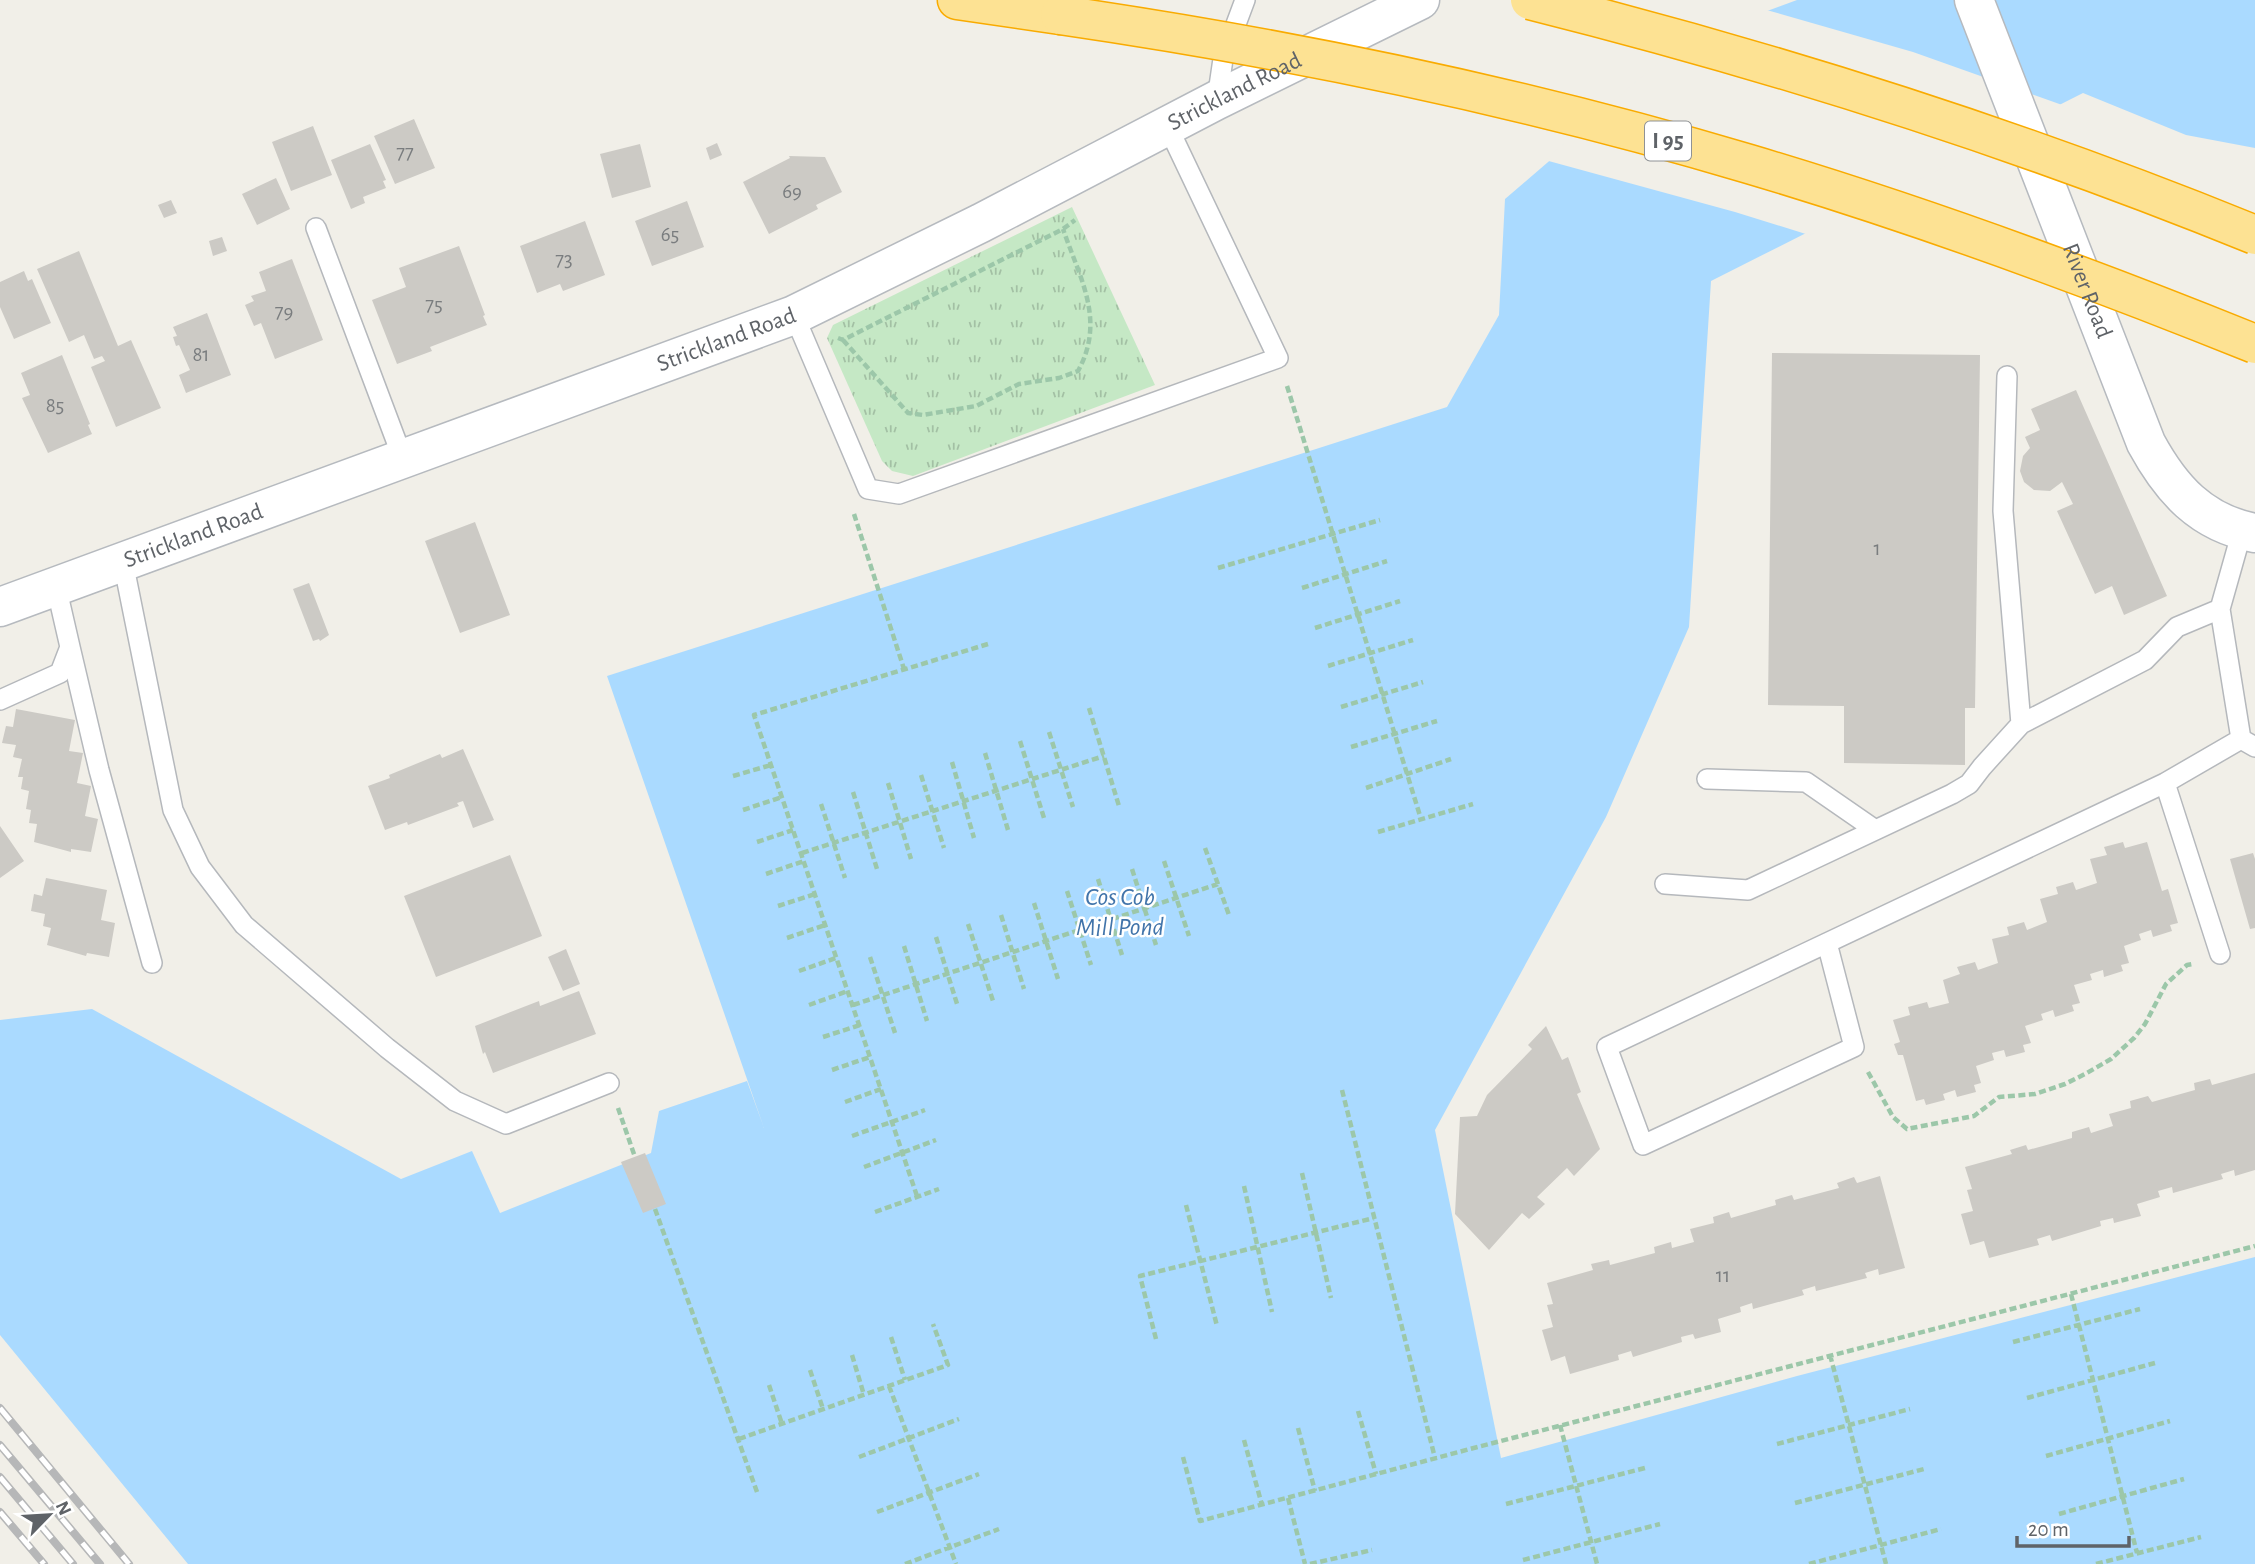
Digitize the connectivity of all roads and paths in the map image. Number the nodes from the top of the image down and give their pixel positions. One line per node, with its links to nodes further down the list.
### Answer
1 (957, 0): 13 (highway, I 95, bridge)
2 (1245, 0): 6 (lane)
3 (1420, 0): 6 (main road, Strickland Road)
4 (1530, 0): 10 (highway, bridge)
5 (1974, 0): 19 (main road, River Road)
6 (1217, 100): 7 (main road, Strickland Road)
7 (1167, 125): 11 (main road, Strickland Road); 11 (lane)
8 (316, 228): 16 (lane)
9 (1063, 229): 12 (path)
10 (2255, 235)
11 (794, 316): 16 (main road, Strickland Road)
12 (843, 340)
13 (2255, 344)
14 (2007, 376): 44 (lane)
15 (1292, 402): 20 (path)
16 (403, 460): 22 (main road, Strickland Road)
17 (851, 507): 37 (path)
18 (1380, 520): 20 (path)
19 (2248, 532): 29 (lane)
20 (1333, 534): 23 (path); 24 (path)
21 (1387, 561): 24 (path)
22 (123, 562): 25 (main road, Strickland Road); 142 (lane)
23 (1218, 568)
24 (1345, 575): 26 (path); 30 (path)
25 (56, 586): 28 (main road, Strickland Road); 34 (lane)
26 (1302, 588)
27 (1399, 601): 30 (path)
28 (0, 607)
29 (2220, 609): 44 (lane); 48 (lane)
30 (1358, 614): 31 (path); 35 (path)
31 (1315, 628)
32 (1413, 640): 35 (path)
33 (988, 644): 37 (path)
34 (71, 647): 40 (lane); 123 (lane)
35 (1370, 653): 36 (path); 39 (path)
36 (1328, 666)
37 (904, 669): 54 (path)
38 (1423, 682): 39 (path)
39 (1383, 694): 41 (path); 46 (path)
40 (0, 700)
41 (1341, 707)
42 (1089, 708): 51 (path)
43 (1437, 721): 46 (path)
44 (2021, 724): 77 (lane)
45 (1049, 732): 55 (path)
46 (1394, 734): 49 (path); 56 (path)
47 (1020, 741): 59 (path)
48 (2248, 743): 62 (lane)
49 (1351, 747)
50 (985, 753): 64 (path)
51 (1104, 756): 55 (path); 70 (path)
52 (1451, 759): 56 (path)
53 (952, 762): 67 (path)
54 (771, 765): 58 (path); 66 (path)
55 (1062, 770): 59 (path); 71 (path)
56 (1407, 774): 63 (path); 75 (path)
57 (921, 775): 73 (path)
58 (733, 776)
59 (1032, 779): 64 (path); 74 (path)
60 (1707, 779): 77 (lane)
61 (888, 783): 76 (path)
62 (2165, 783): 114 (lane); 118 (lane)
63 (1366, 788)
64 (997, 791): 67 (path); 79 (path)
65 (853, 793): 80 (path)
66 (782, 797): 72 (path); 78 (path)
67 (963, 801): 73 (path); 82 (path)
68 (821, 804): 84 (path)
69 (1473, 804): 75 (path)
70 (1119, 806)
71 (1073, 807)
72 (743, 810)
73 (933, 811): 76 (path); 85 (path)
74 (1044, 818)
75 (1421, 819): 81 (path)
76 (900, 821): 80 (path); 88 (path)
77 (1874, 829): 97 (lane)
78 (793, 830): 83 (path); 87 (path)
79 (1008, 830)
80 (866, 832): 84 (path); 91 (path)
81 (1378, 832)
82 (974, 838)
83 (757, 842)
84 (834, 843): 87 (path); 94 (path)
85 (944, 848)
86 (1205, 848): 96 (path)
87 (801, 853): 89 (path)
88 (911, 859)
89 (804, 861): 93 (path); 99 (path)
90 (1164, 861): 100 (path)
91 (877, 869)
92 (1132, 869): 103 (path)
93 (766, 874)
94 (845, 878)
95 (1098, 879): 106 (path)
96 (1218, 884): 100 (path); 105 (path)
97 (1665, 884)
98 (1067, 891): 109 (path)
99 (815, 894): 102 (path); 108 (path)
100 (1176, 898): 103 (path); 110 (path)
101 (1034, 903): 113 (path)
102 (778, 906)
103 (1145, 908): 106 (path); 115 (path)
104 (1001, 915): 117 (path)
105 (1230, 915)
106 (1111, 919): 109 (path); 119 (path)
107 (968, 924): 122 (path)
108 (825, 925): 112 (path); 121 (path)
109 (1079, 930): 113 (path); 124 (path)
110 (1189, 936)
111 (936, 937): 126 (path)
112 (787, 938)
113 (1046, 941): 117 (path); 127 (path)
114 (1827, 943): 114 (lane)
115 (1156, 945)
116 (904, 946): 128 (path)
117 (1013, 952): 122 (path); 129 (path)
118 (2220, 954): 146 (path)
119 (1122, 955)
120 (870, 957): 131 (path)
121 (836, 958): 125 (path); 130 (path)
122 (981, 962): 126 (path); 132 (path)
123 (152, 963)
124 (1091, 965)
125 (799, 971)
126 (947, 973): 128 (path); 135 (path)
127 (1058, 979)
128 (916, 984): 131 (path); 136 (path)
129 (1024, 989)
130 (848, 991): 133 (path); 134 (path)
131 (883, 995): 134 (path); 138 (path)
132 (993, 1001)
133 (810, 1005)
134 (853, 1005): 137 (path)
135 (958, 1007)
136 (927, 1021)
137 (860, 1026): 139 (path); 140 (path)
138 (895, 1033)
139 (823, 1037)
140 (870, 1057): 141 (path); 143 (path)
141 (832, 1070)
142 (609, 1083): 152 (path)
143 (881, 1089): 145 (path); 148 (path)
144 (1342, 1090): 161 (path)
145 (845, 1102)
146 (1885, 1102)
147 (925, 1111): 148 (path)
148 (892, 1122): 149 (path); 151 (path)
149 (852, 1136)
150 (936, 1140): 151 (path)
151 (902, 1153): 153 (path); 157 (path)
152 (635, 1157)
153 (864, 1167)
154 (1302, 1173): 162 (path)
155 (1244, 1186): 164 (path)
156 (939, 1189): 157 (path)
157 (918, 1196): 160 (path)
158 (1186, 1205): 165 (path)
159 (655, 1209): 197 (path)
160 (875, 1212)
161 (1374, 1218): 162 (path); 203 (path)
162 (1316, 1233): 164 (path); 167 (path)
163 (2255, 1246): 166 (path)
164 (1258, 1247): 165 (path); 169 (path)
165 (1200, 1261): 172 (path); 174 (path)
166 (2072, 1296): 171 (path); 177 (path)
167 (1331, 1298)
168 (2140, 1309): 171 (path)
169 (1272, 1312)
170 (933, 1324): 181 (path)
171 (2079, 1325): 175 (path); 180 (path)
172 (1217, 1326)
173 (891, 1337): 181 (path)
174 (1156, 1339)
175 (2012, 1342)
176 (852, 1355): 184 (path)
177 (1830, 1356): 192 (path); 193 (path)
178 (2155, 1363): 180 (path)
179 (810, 1370): 186 (path)
180 (2093, 1379): 185 (path); 196 (path)
181 (905, 1381): 183 (path)
182 (769, 1385): 191 (path)
183 (888, 1386): 184 (path); 195 (path)
184 (864, 1395): 186 (path)
185 (2027, 1398)
186 (823, 1409): 191 (path)
187 (1910, 1409): 193 (path)
188 (1359, 1411): 207 (path)
189 (960, 1419): 195 (path)
190 (2170, 1421): 196 (path)
191 (782, 1424): 197 (path)
192 (1560, 1425): 203 (path); 209 (path)
193 (1848, 1425): 199 (path); 210 (path)
194 (1298, 1428): 211 (path)
195 (908, 1438): 201 (path); 213 (path)
196 (2108, 1439): 200 (path); 214 (path)
197 (738, 1440): 212 (path)
198 (1244, 1440): 218 (path)
199 (1777, 1444)
200 (2046, 1456)
201 (859, 1457)
202 (1183, 1457): 218 (path)
203 (1435, 1458): 207 (path)
204 (1645, 1468): 209 (path)
205 (1924, 1469): 210 (path)
206 (979, 1474): 213 (path)
207 (1376, 1474): 211 (path)
208 (2184, 1479): 214 (path)
209 (1575, 1483): 217 (path); 225 (path)
210 (1865, 1485): 216 (path); 226 (path)
211 (1315, 1491): 215 (path)
212 (757, 1492)
213 (929, 1493): 219 (path); 227 (path)
214 (2123, 1497): 220 (path); 229 (path)
215 (1288, 1498): 218 (path); 233 (path)
216 (1795, 1503)
217 (1506, 1504)
218 (1262, 1505)
219 (877, 1512)
220 (2059, 1514)
221 (1660, 1524): 225 (path)
222 (999, 1528): 227 (path)
223 (1941, 1530): 226 (path)
224 (2201, 1537): 229 (path)
225 (1591, 1542): 230 (path); 234 (path)
226 (1881, 1545): 235 (path); 236 (path)
227 (950, 1547): 231 (path); 232 (path)
228 (1373, 1550): 233 (path)
229 (2137, 1553): 237 (path)
230 (1523, 1560)
231 (905, 1564)
232 (956, 1564)
233 (1307, 1564)
234 (1597, 1564)
235 (1809, 1564)
236 (1886, 1564)
237 (2096, 1564)

